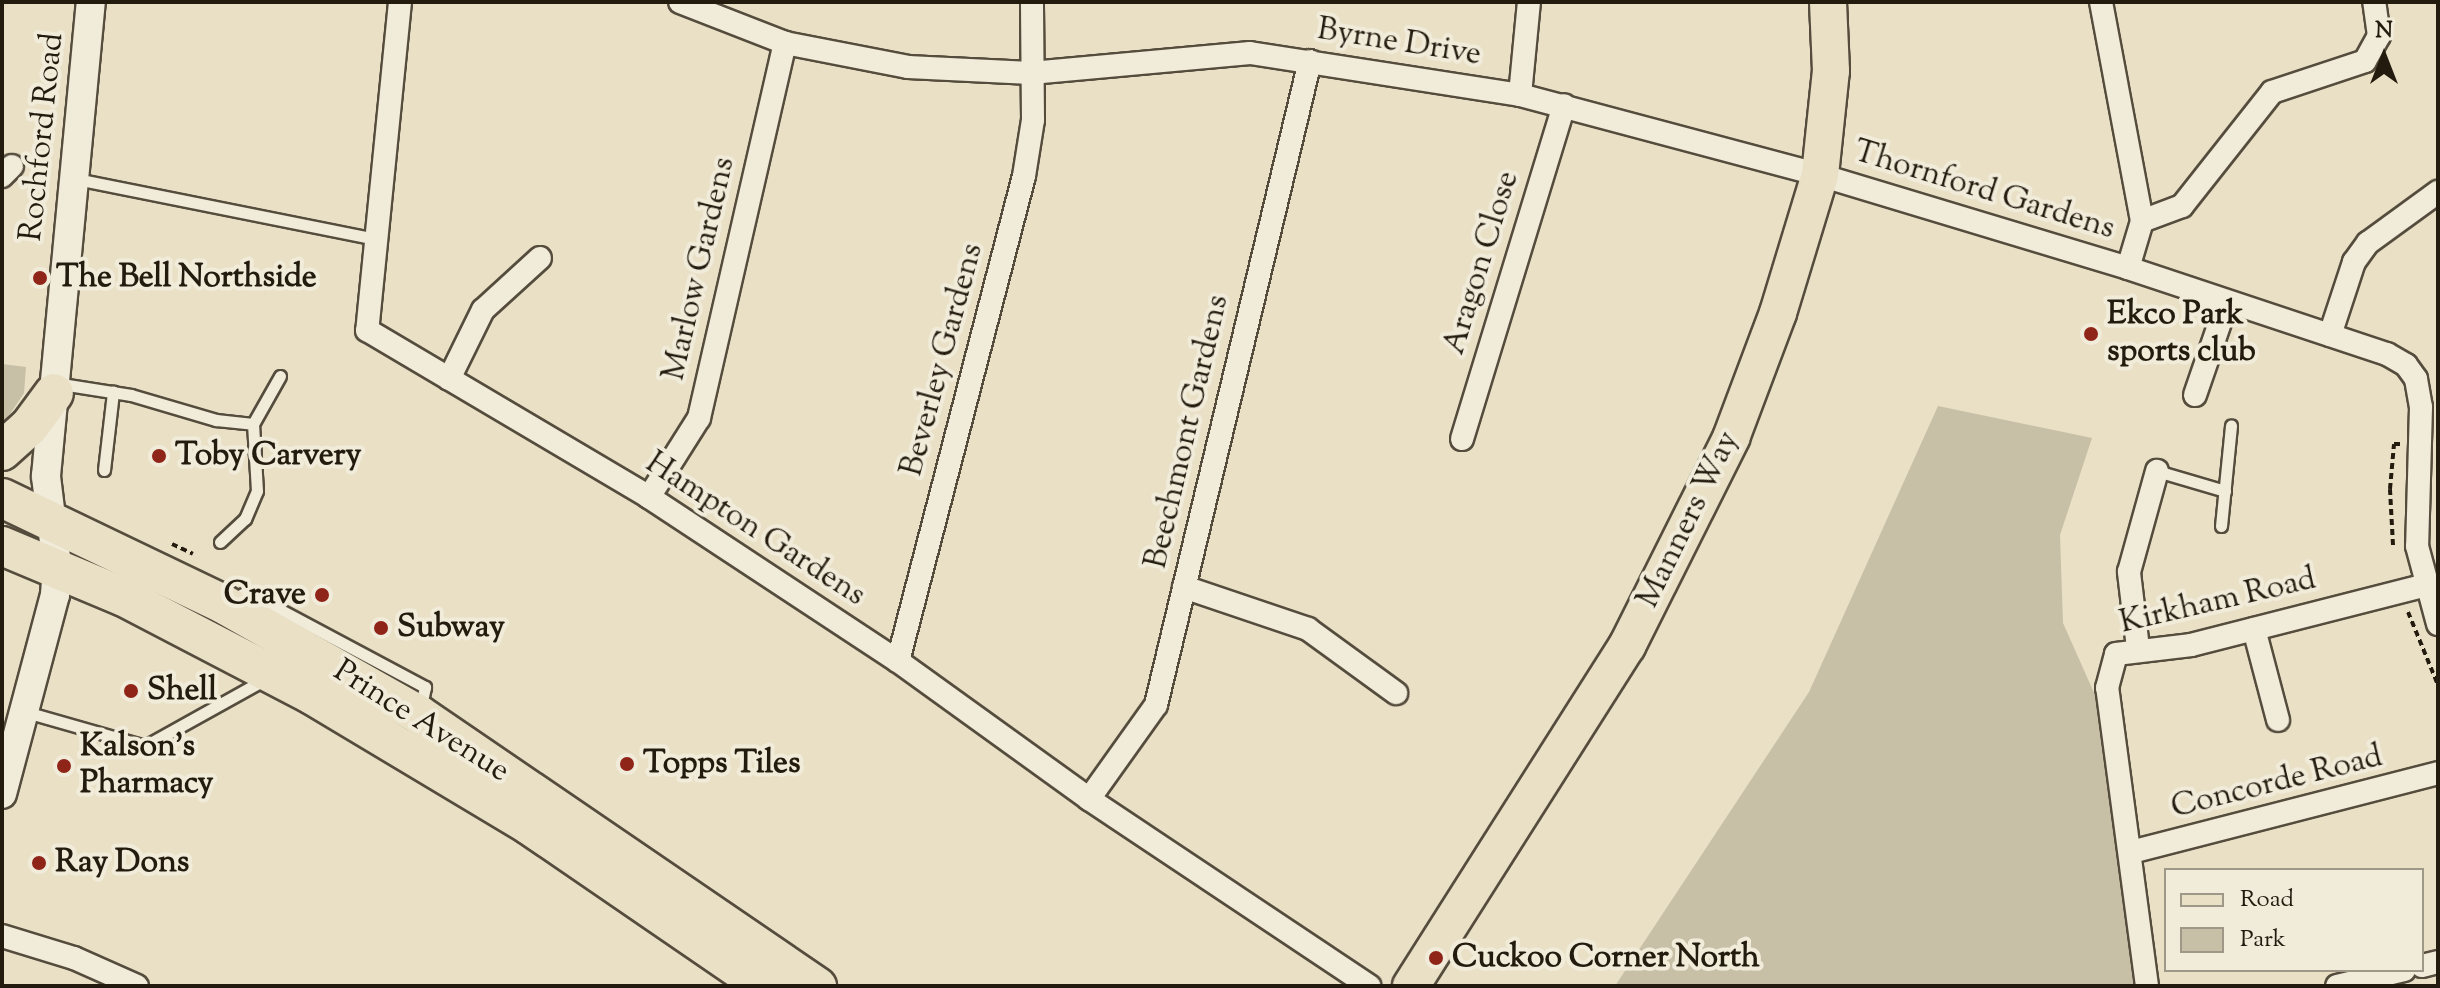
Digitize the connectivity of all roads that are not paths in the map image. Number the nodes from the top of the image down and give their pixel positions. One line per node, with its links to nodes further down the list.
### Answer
1 (91, 2): 15 (street, Rochford Road)
2 (400, 2): 18 (street, Hampton Gardens)
3 (680, 2): 9 (street, Byrne Drive)
4 (1032, 2): 11 (street, Beverley Gardens)
5 (1529, 2): 12 (street)
6 (1828, 2): 14 (main road, Manners Way)
7 (2101, 2): 17 (street, Thornford Gardens)
8 (2374, 2): 17 (street, Thornford Gardens)
9 (785, 43): 11 (street, Byrne Drive); 37 (street, Marlow Gardens)
10 (1310, 61): 11 (street, Byrne Drive); 12 (street, Byrne Drive); 45 (street, Beechmont Gardens)
11 (1031, 73): 49 (street, Beverley Gardens)
12 (1520, 95): 13 (street, Byrne Drive)
13 (1564, 105): 14 (street, Byrne Drive); 31 (street, Aragon Close)
14 (1820, 175): 20 (street, Thornford Gardens); 65 (main road, Manners Way)
15 (75, 179): 18 (lane); 25 (street, Rochford Road)
16 (2438, 192): 22 (street)
17 (2142, 221): 20 (street, Thornford Gardens)
18 (376, 239): 24 (street, Hampton Gardens)
19 (540, 258): 24 (street)
20 (2128, 268): 21 (street)
21 (2227, 302): 22 (street); 27 (street)
22 (2330, 335): 28 (street)
23 (280, 376): 29 (lane)
24 (449, 379): 37 (street, Hampton Gardens)
25 (54, 388): 26 (lane); 33 (highway); 43 (street, Rochford Road)
26 (113, 392): 29 (lane); 34 (lane)
27 (2195, 395)
28 (2430, 405): 32 (street)
29 (253, 424): 41 (lane)
30 (2231, 425): 36 (lane)
31 (1462, 439)
32 (2428, 445): 44 (street)
33 (2, 451)
34 (104, 470)
35 (2157, 471): 36 (lane); 48 (street)
36 (2225, 491): 40 (lane)
37 (649, 497): 49 (street, Hampton Gardens)
38 (2, 498): 43 (highway, Prince Avenue)
39 (2, 517): 43 (highway)
40 (2221, 526)
41 (220, 542)
42 (2, 546): 43 (highway, Prince Avenue)
43 (54, 546): 50 (highway, Prince Avenue); 52 (street, Rochford Road); 63 (highway, Prince Avenue)
44 (2426, 585): 46 (street); 47 (street, Kirkham Road)
45 (1184, 587): 51 (street); 56 (street, Beechmont Gardens)
46 (2438, 624)
47 (2254, 629): 48 (street, Kirkham Road); 53 (street)
48 (2138, 648): 57 (street, Kirkham Road)
49 (898, 661): 56 (street, Hampton Gardens)
50 (274, 676): 52 (lane); 62 (highway, Prince Avenue)
51 (1396, 693)
52 (26, 712): 55 (street, Rochford Road)
53 (2278, 720)
54 (2438, 773): 57 (street, Concorde Road)
55 (2, 794)
56 (1089, 799): 64 (street, Hampton Gardens)
57 (2131, 852): 66 (street, Kirkham Road)
58 (2, 936): 61 (street)
59 (2399, 972): 60 (street)
60 (2373, 982): 67 (street)
61 (137, 986)
62 (764, 986)
63 (817, 986)
64 (1369, 986)
65 (1411, 986)
66 (2147, 986)
67 (2337, 986)

